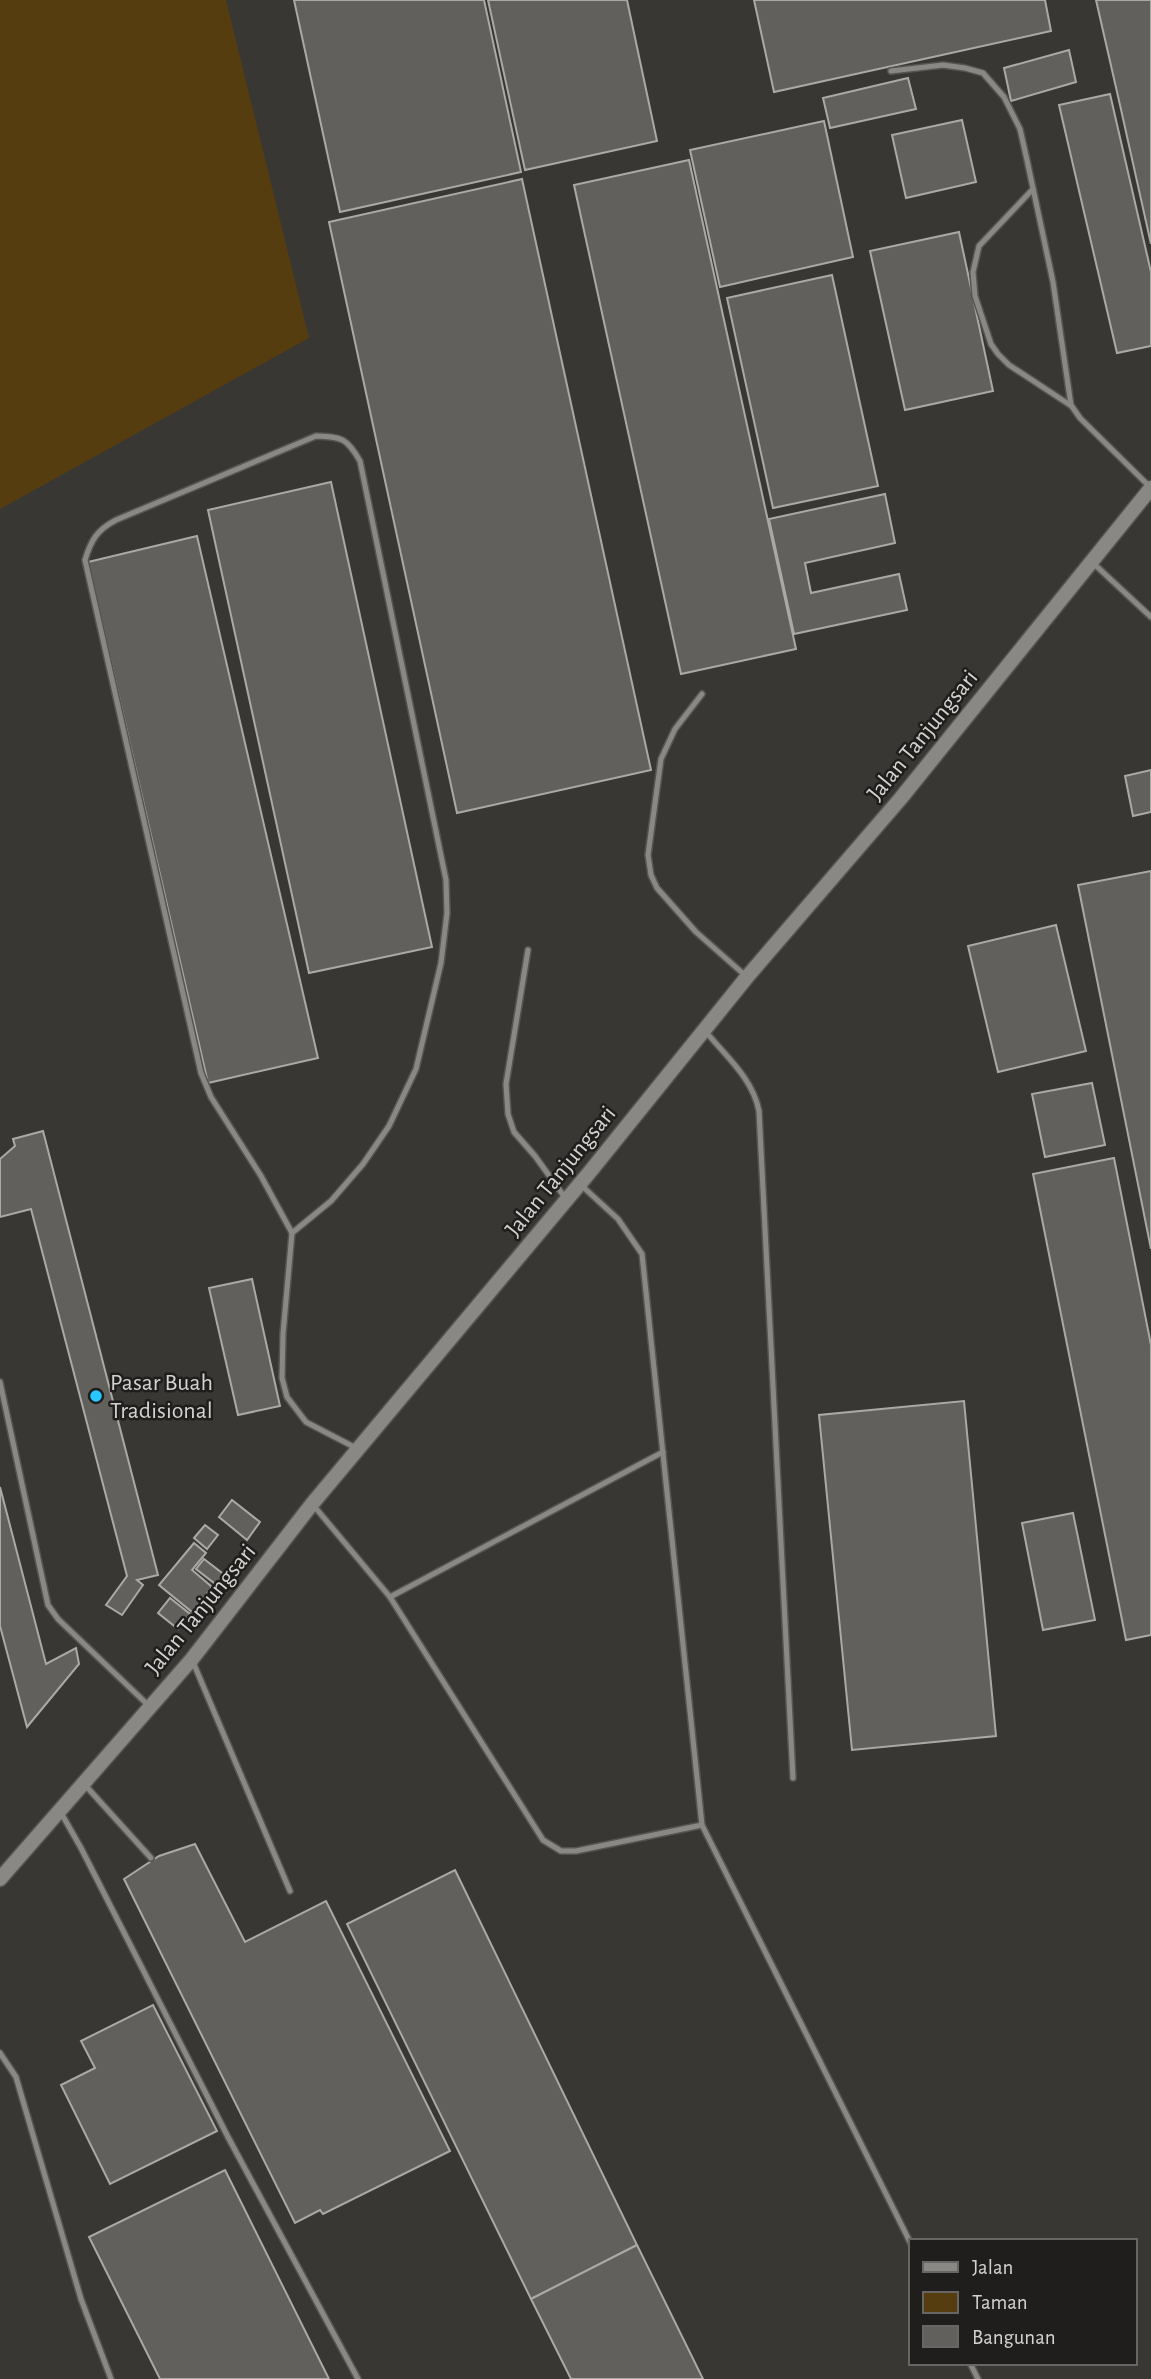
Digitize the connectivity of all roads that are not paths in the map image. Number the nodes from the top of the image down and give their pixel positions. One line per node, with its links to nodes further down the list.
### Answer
1 (891, 71): 2 (lane)
2 (1033, 189): 3 (lane); 3 (lane)
3 (1071, 405): 4 (lane)
4 (1151, 488): 5 (main road, Jalan Tanjungsari)
5 (1092, 562): 6 (lane); 9 (main road, Jalan Tanjungsari)
6 (1151, 617)
7 (702, 694): 9 (lane)
8 (528, 950): 12 (lane)
9 (747, 977): 10 (main road, Jalan Tanjungsari)
10 (704, 1030): 11 (main road, Jalan Tanjungsari); 21 (lane)
11 (579, 1184): 12 (main road, Jalan Tanjungsari); 16 (lane)
12 (566, 1200): 15 (main road, Jalan Tanjungsari)
13 (292, 1233): 13 (lane); 15 (lane)
14 (0, 1382): 20 (lane)
15 (359, 1450): 17 (main road, Jalan Tanjungsari)
16 (663, 1452): 18 (lane); 24 (lane)
17 (312, 1504): 18 (lane); 19 (main road, Jalan Tanjungsari)
18 (390, 1597): 24 (lane)
19 (192, 1659): 20 (main road, Jalan Tanjungsari); 27 (lane)
20 (150, 1707): 22 (main road, Jalan Tanjungsari)
21 (793, 1778)
22 (83, 1783): 23 (main road, Jalan Tanjungsari); 25 (lane)
23 (60, 1811): 26 (main road, Jalan Tanjungsari); 31 (lane)
24 (702, 1825): 29 (lane)
25 (151, 1858)
26 (0, 1879)
27 (290, 1891)
28 (0, 2053): 30 (lane)
29 (909, 2240)
30 (111, 2379)
31 (358, 2379)

